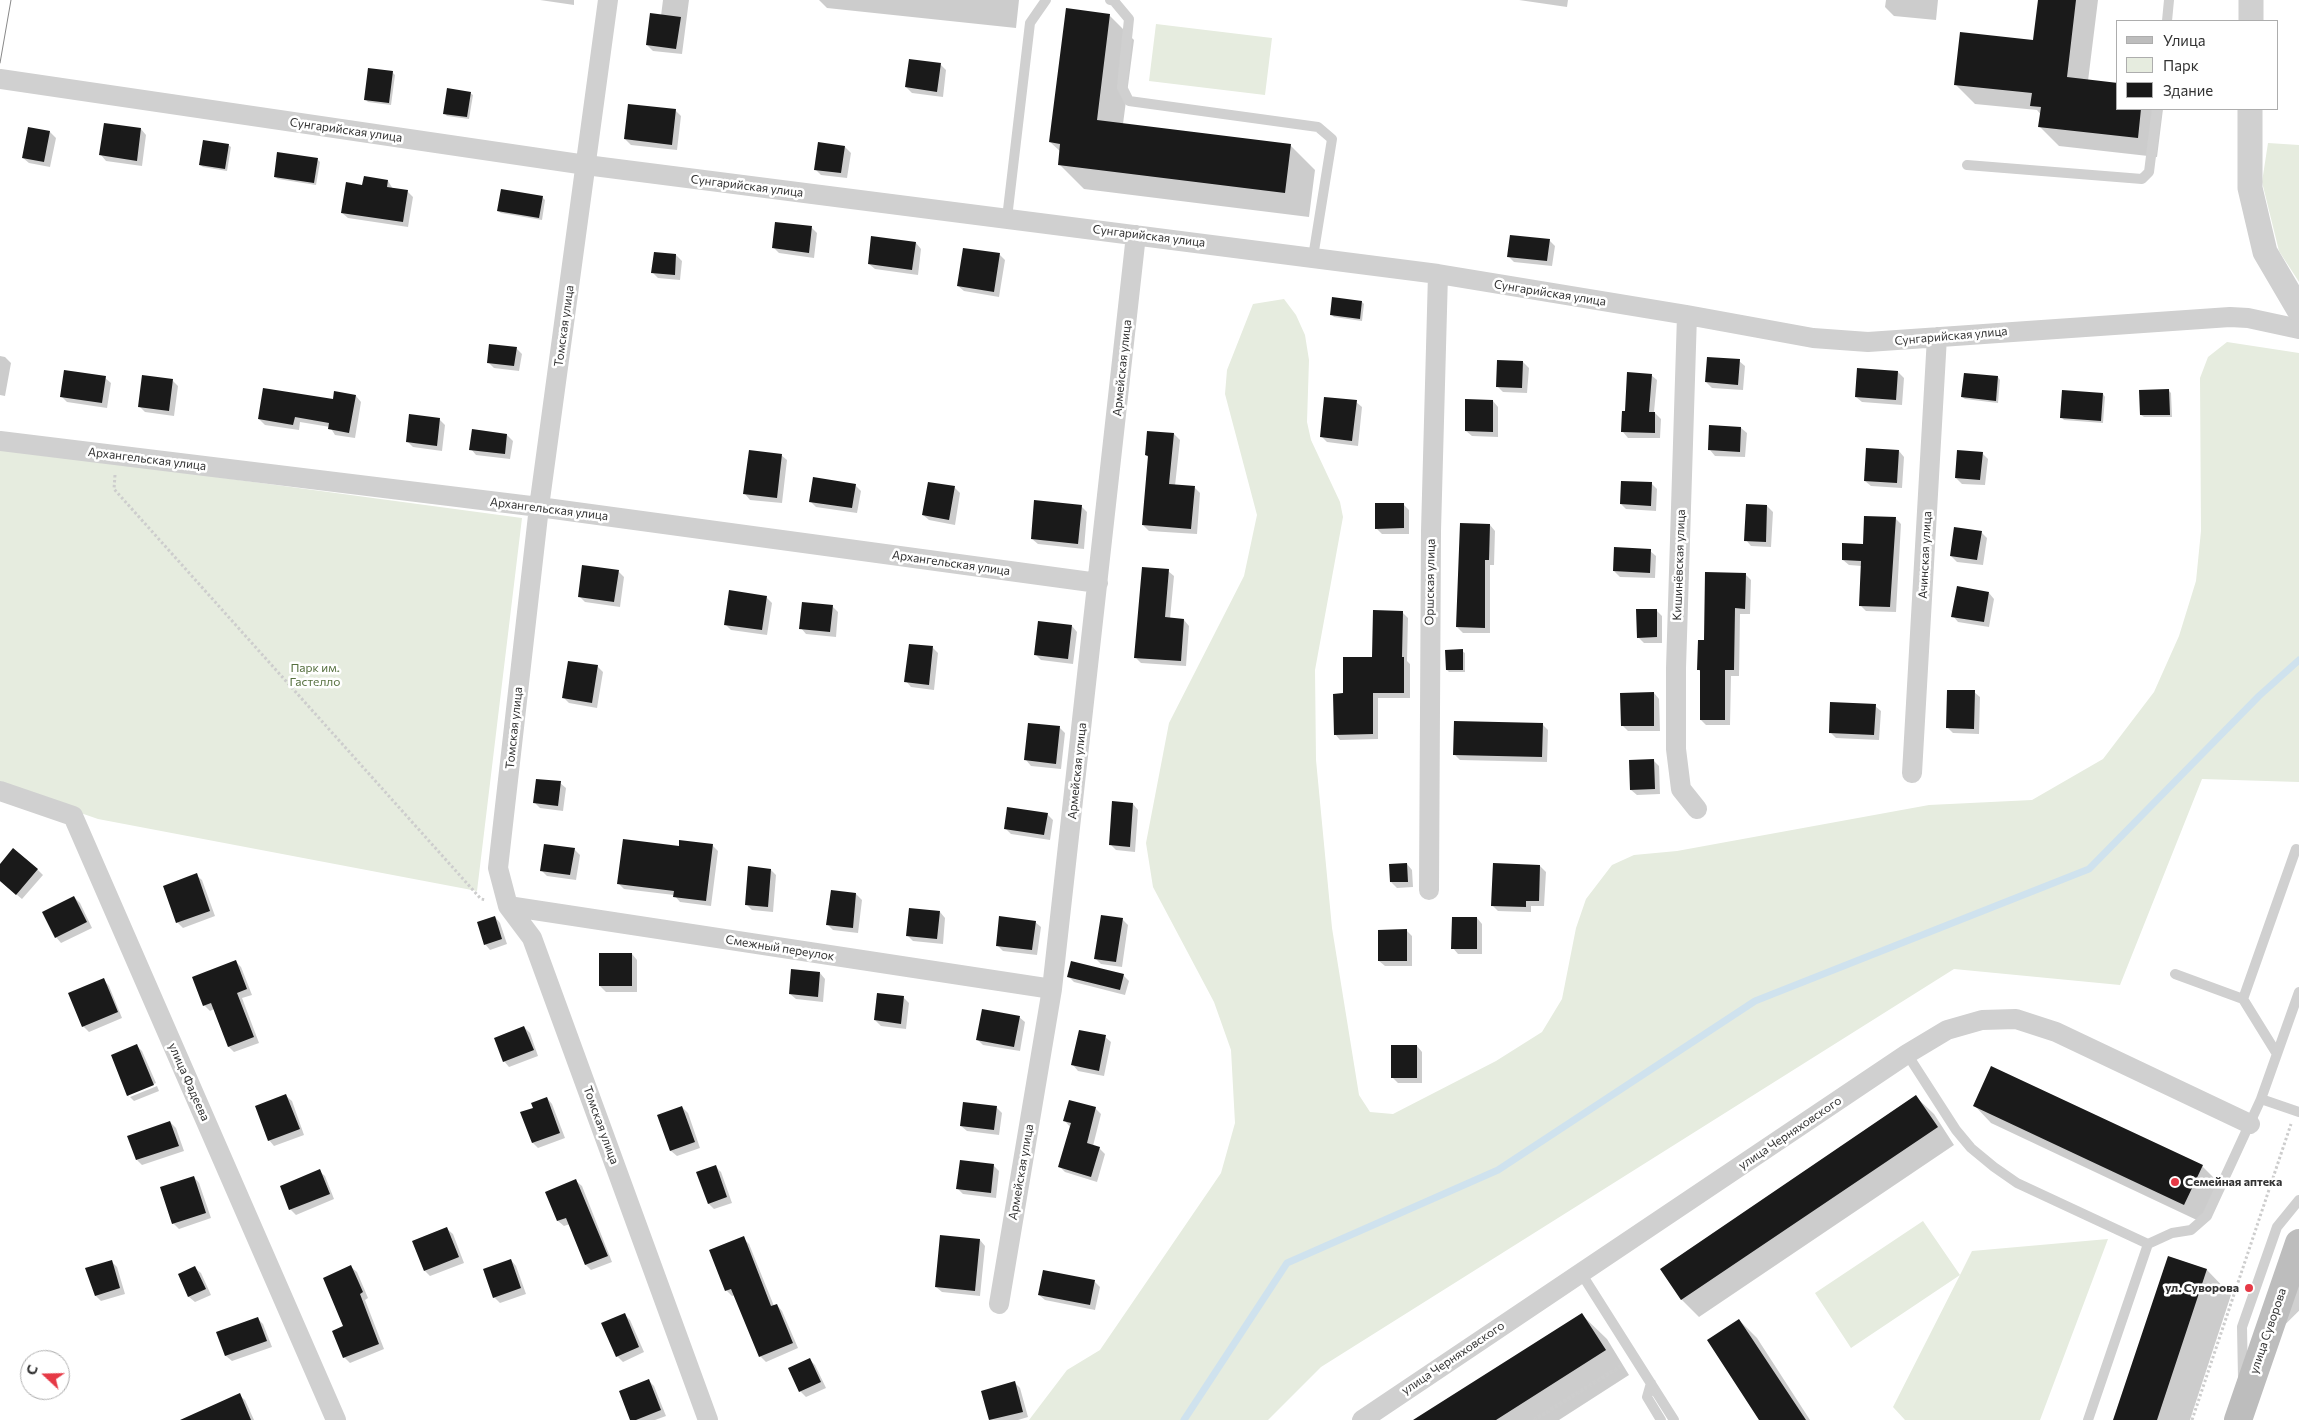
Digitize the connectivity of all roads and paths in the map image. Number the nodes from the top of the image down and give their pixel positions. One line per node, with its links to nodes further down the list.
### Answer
1 (608, 0): 11 (street, Томская улица)
2 (1046, 0): 13 (lane)
3 (1110, 0): 15 (lane)
4 (2169, 0): 6 (lane)
5 (2251, 0): 7 (street)
6 (2167, 20)
7 (2251, 20)
8 (0, 79): 11 (street, Сунгарийская улица)
9 (2157, 110): 12 (lane)
10 (2250, 110): 17 (street)
11 (586, 165): 13 (street, Сунгарийская улица); 23 (street, Томская улица)
12 (1967, 166)
13 (1008, 218): 14 (street, Сунгарийская улица)
14 (1136, 235): 15 (street, Сунгарийская улица); 24 (street, Армейская улица)
15 (1313, 257): 16 (street, Сунгарийская улица)
16 (1438, 274): 18 (street, Сунгарийская улица); 29 (street, Оршская улица)
17 (2299, 310)
18 (1687, 315): 20 (street, Сунгарийская улица); 27 (street, Кишинёвская улица)
19 (2299, 328): 20 (street, Сунгарийская улица)
20 (1937, 337): 25 (street, Ачинская улица)
21 (0, 441): 22 (street, Архангельская улица)
22 (117, 455): 23 (street, Архангельская улица); 30 (path)
23 (539, 507): 24 (street, Архангельская улица); 30 (street, Томская улица)
24 (1098, 583): 32 (street, Армейская улица)
25 (1912, 773)
26 (0, 791): 50 (street, улица Фадеева)
27 (1697, 809)
28 (2296, 849): 34 (lane)
29 (1429, 890)
30 (508, 906): 32 (street, Смежный переулок); 51 (street, Томская улица)
31 (2175, 974): 34 (lane)
32 (1052, 989): 45 (street, Армейская улица)
33 (2299, 992): 36 (lane)
34 (2243, 999): 36 (lane)
35 (1907, 1054): 39 (street, улица Черняховского); 42 (lane); 43 (street, улица Черняховского)
36 (2277, 1054): 37 (lane)
37 (2261, 1099): 38 (lane); 39 (lane)
38 (2297, 1111): 57 (path)
39 (2250, 1124): 42 (lane)
40 (2299, 1200): 49 (lane)
41 (2299, 1243): 46 (main road, улица Суворова)
42 (2148, 1244): 56 (lane)
43 (1581, 1273): 48 (lane); 52 (street, улица Черняховского)
44 (2299, 1293): 46 (street)
45 (999, 1304)
46 (2272, 1320): 49 (main road, улица Суворова)
47 (1625, 1363): 53 (path)
48 (1651, 1383): 54 (lane); 55 (lane)
49 (2240, 1413)
50 (336, 1420)
51 (708, 1420)
52 (1362, 1420)
53 (1534, 1420)
54 (1661, 1420)
55 (1674, 1420)
56 (2088, 1420)
57 (2192, 1420)

